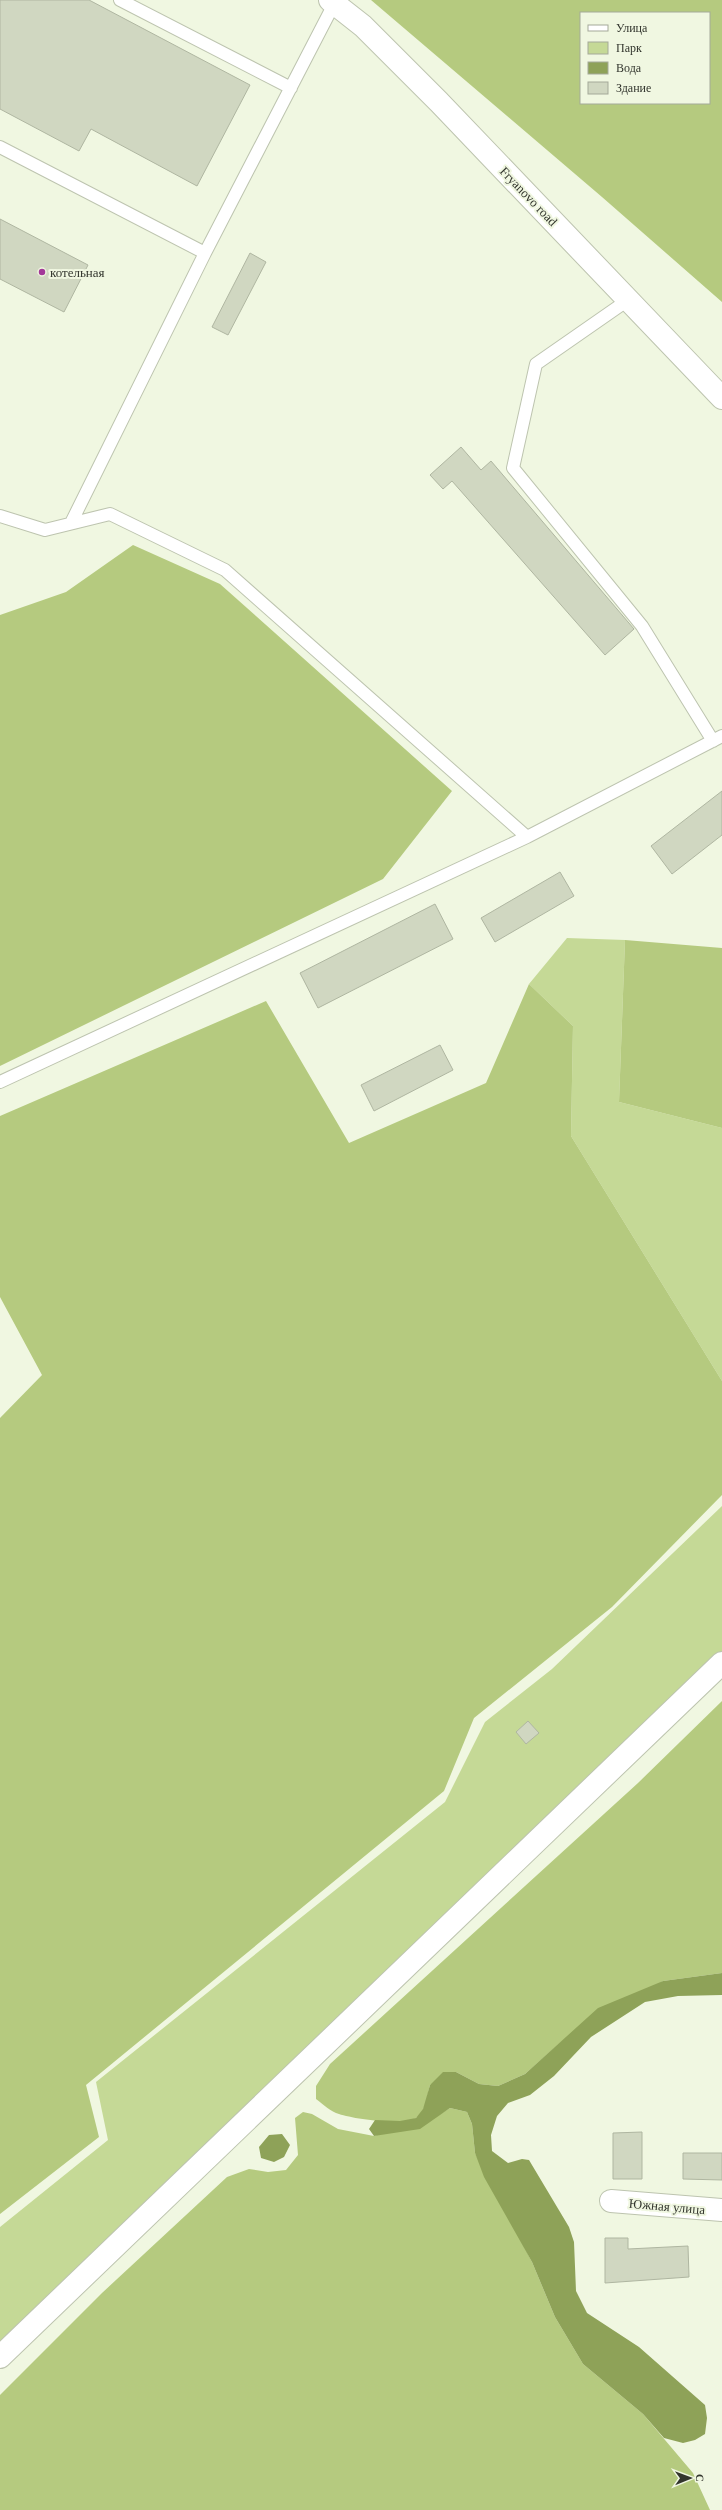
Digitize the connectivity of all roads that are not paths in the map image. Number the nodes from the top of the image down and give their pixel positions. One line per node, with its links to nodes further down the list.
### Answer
1 (120, 0): 3 (lane)
2 (332, 2): 3 (lane); 6 (street, Fryanovo road)
3 (291, 88): 5 (lane)
4 (0, 147): 5 (lane)
5 (205, 253): 9 (lane)
6 (628, 300): 7 (street, Fryanovo road); 10 (lane)
7 (722, 398)
8 (0, 516): 9 (lane)
9 (71, 523): 11 (lane)
10 (717, 739): 11 (lane)
11 (527, 837): 12 (lane)
12 (0, 1082)
13 (722, 1663): 16 (street)
14 (611, 2201): 15 (street, Южная улица)
15 (722, 2210)
16 (0, 2357)

